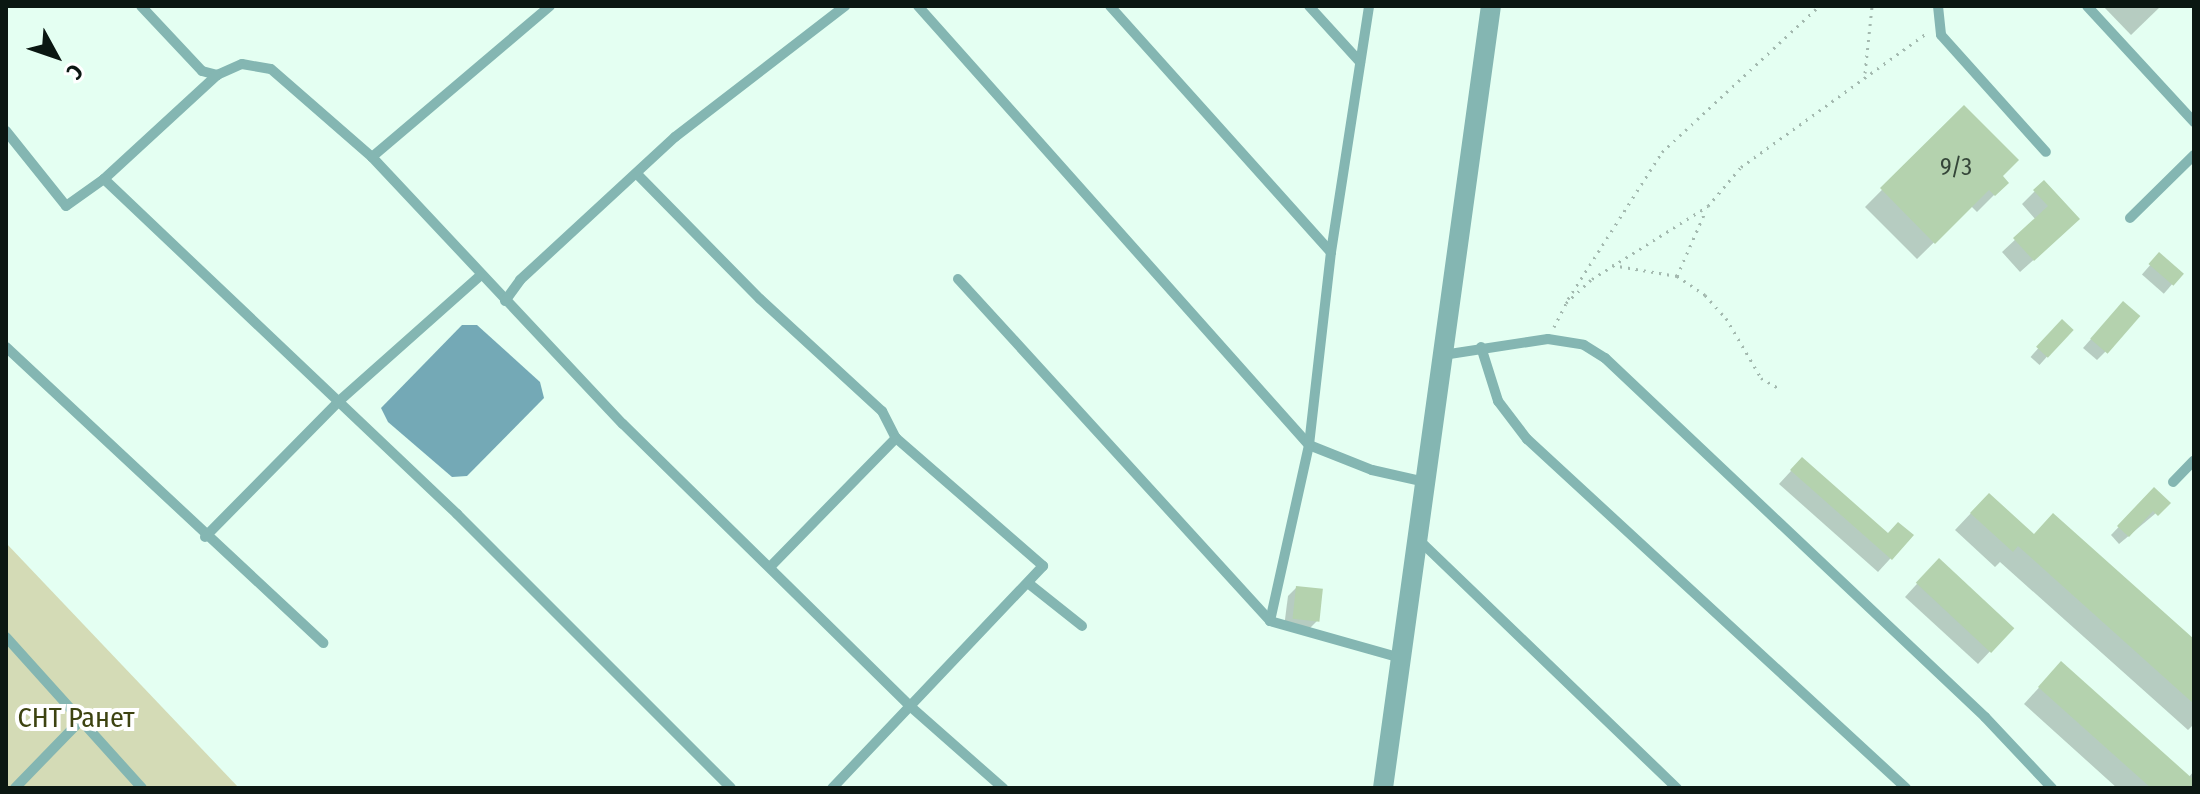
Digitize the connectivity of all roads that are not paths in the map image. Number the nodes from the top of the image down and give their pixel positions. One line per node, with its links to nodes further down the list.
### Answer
1 (141, 6): 12 (lane)
2 (550, 6): 17 (lane)
3 (845, 6): 18 (lane)
4 (918, 6): 30 (lane)
5 (1110, 6): 21 (lane)
6 (1309, 6): 11 (lane)
7 (1369, 6): 11 (lane)
8 (1491, 6): 27 (street)
9 (1938, 6): 15 (lane)
10 (2087, 6): 13 (lane)
11 (1360, 62): 21 (lane)
12 (217, 75): 17 (lane); 19 (lane)
13 (2194, 122)
14 (6, 131): 19 (lane)
15 (2046, 152)
16 (2194, 155): 20 (lane)
17 (372, 157): 22 (lane)
18 (637, 174): 24 (lane); 29 (lane)
19 (104, 179): 28 (lane)
20 (2130, 218)
21 (1331, 252): 30 (lane)
22 (480, 276): 24 (lane); 28 (lane)
23 (958, 279): 38 (lane)
24 (505, 301): 36 (lane)
25 (6, 347): 34 (lane)
26 (1481, 347): 27 (lane); 52 (lane); 53 (lane)
27 (1443, 355): 32 (street)
28 (338, 402): 34 (lane); 47 (lane)
29 (896, 438): 36 (lane); 37 (lane)
30 (1309, 445): 32 (lane); 38 (lane)
31 (2194, 460): 33 (lane)
32 (1425, 482): 35 (street)
33 (2173, 482)
34 (205, 537): 41 (lane)
35 (1418, 539): 42 (street); 51 (lane)
36 (771, 566): 43 (lane)
37 (1028, 583): 39 (lane); 43 (lane)
38 (1270, 621): 42 (lane)
39 (1082, 626)
40 (6, 637): 44 (lane)
41 (323, 643)
42 (1401, 658): 50 (street)
43 (911, 707): 48 (lane); 49 (lane)
44 (78, 723): 45 (lane); 46 (lane)
45 (15, 788)
46 (142, 788)
47 (731, 788)
48 (832, 788)
49 (1003, 788)
50 (1383, 788)
51 (1677, 788)
52 (1906, 788)
53 (2052, 788)

